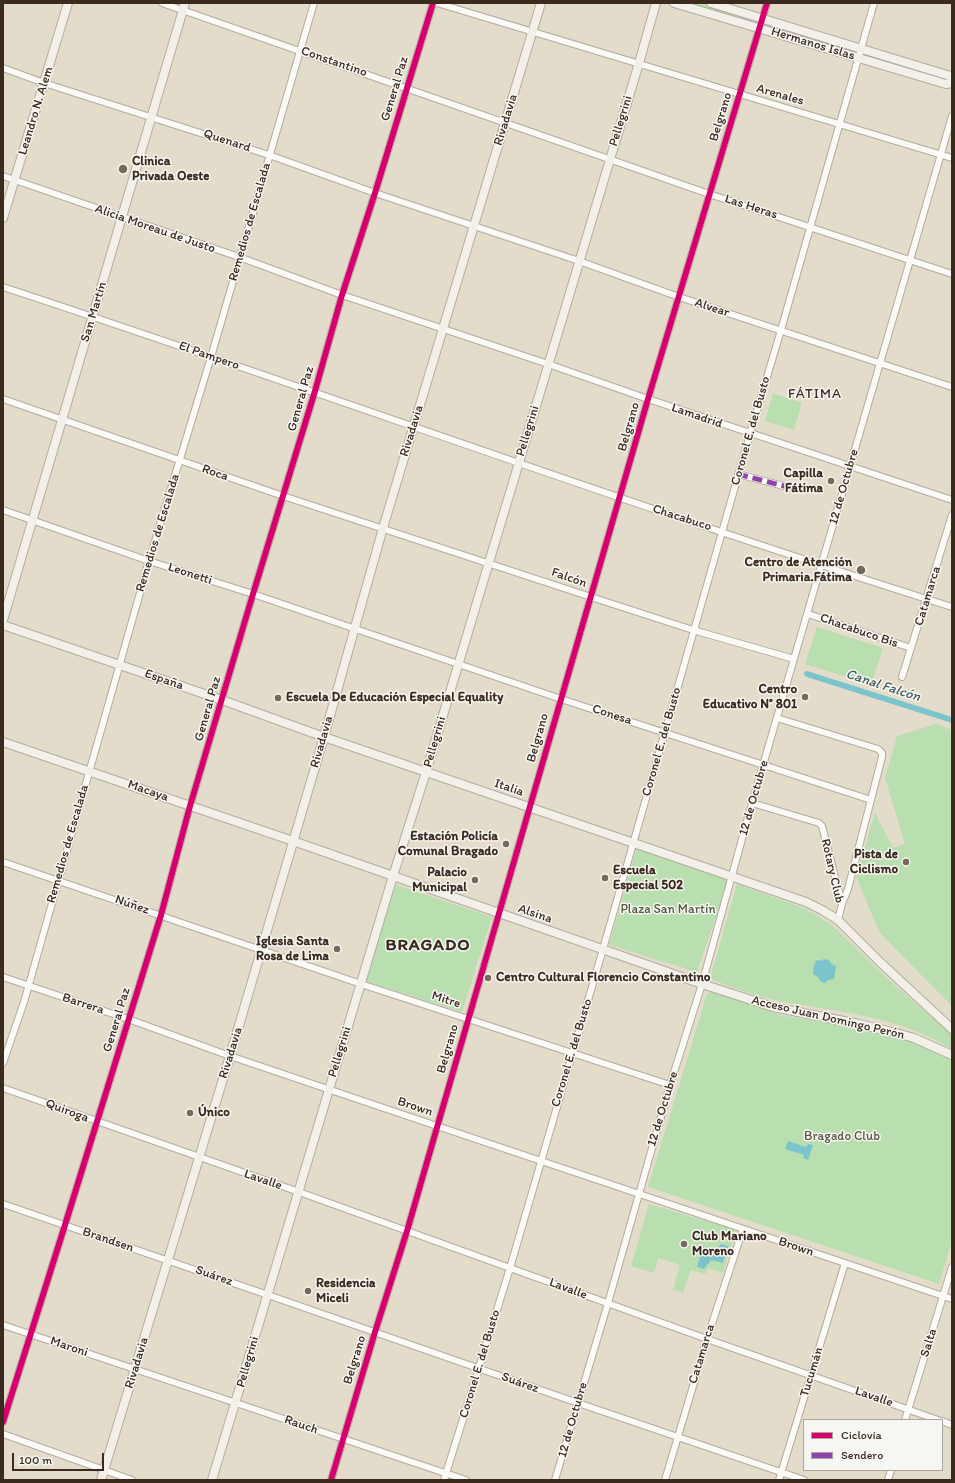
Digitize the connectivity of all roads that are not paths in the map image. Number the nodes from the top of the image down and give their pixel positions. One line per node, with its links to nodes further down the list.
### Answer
1 (68, 3): 22 (main road, Leandro N. Alem)
2 (162, 3): 12 (street, Constantino)
3 (314, 3): 17 (street, Remedios de Escalada)
4 (433, 3): 24 (street, General Paz)
5 (437, 3): 15 (street, Arenales)
6 (541, 3): 15 (main road, Rivadavia)
7 (656, 3): 19 (main road, Pellegrini)
8 (674, 3): 14 (main road, Hermanos Islas)
9 (711, 3): 13 (main road, Hermanos Islas)
10 (767, 3): 13 (street, Belgrano)
11 (874, 3): 16 (street, Coronel E. del Busto)
12 (184, 6): 17 (street, Constantino); 27 (main road, San Martín)
13 (763, 18): 14 (street, Belgrano); 16 (main road, Hermanos Islas)
14 (760, 28): 18 (main road, Hermanos Islas); 25 (street, Belgrano)
15 (532, 31): 19 (street, Arenales); 28 (main road, Rivadavia)
16 (861, 48): 18 (street, Coronel E. del Busto); 21 (main road, Hermanos Islas)
17 (300, 50): 24 (street, Constantino); 31 (street, Remedios de Escalada)
18 (859, 57): 23 (main road, Hermanos Islas); 29 (street, Coronel E. del Busto)
19 (639, 63): 25 (street, Arenales); 33 (main road, Pellegrini)
20 (3, 68): 22 (street, Quenard)
21 (952, 77)
22 (44, 83): 27 (street, Quenard); 35 (main road, Leandro N. Alem)
23 (952, 83)
24 (407, 88): 28 (street, Constantino); 36 (street, General Paz)
25 (740, 94): 29 (street, Arenales); 37 (street, Belgrano)
26 (952, 116): 30 (street, 12 de Octubre)
27 (152, 117): 31 (street, Quenard); 39 (main road, San Martín)
28 (505, 123): 33 (street, Las Heras); 40 (main road, Rivadavia)
29 (840, 124): 30 (street, Arenales); 41 (street, Coronel E. del Busto)
30 (941, 154): 32 (street, Arenales); 43 (street, 12 de Octubre)
31 (269, 155): 36 (street, Quenard); 42 (street, Remedios de Escalada)
32 (952, 158)
33 (609, 159): 37 (street, Las Heras); 44 (main road, Pellegrini)
34 (3, 176): 35 (street, Alicia Moreau de Justo)
35 (15, 180): 38 (main road, Leandro N. Alem); 39 (street, Alicia Moreau de Justo)
36 (375, 193): 40 (street, Quenard); 47 (street, General Paz)
37 (709, 194): 41 (street, Las Heras); 48 (street, Belgrano)
38 (3, 218)
39 (122, 218): 42 (street, Alicia Moreau de Justo); 49 (main road, San Martín)
40 (473, 226): 44 (street, Alvear); 50 (main road, Rivadavia)
41 (810, 227): 43 (street, Las Heras); 51 (street, Coronel E. del Busto)
42 (239, 257): 47 (street, Alicia Moreau de Justo); 52 (street, Remedios de Escalada)
43 (910, 260): 45 (street, Las Heras); 53 (street, 12 de Octubre)
44 (579, 261): 48 (street, Alvear); 54 (main road, Pellegrini)
45 (952, 274)
46 (3, 287): 49 (street, El Pampero)
47 (342, 295): 50 (street, Alicia Moreau de Justo); 56 (street, General Paz)
48 (679, 297): 51 (street, Alvear); 57 (street, Belgrano)
49 (93, 316): 52 (street, El Pampero); 59 (main road, San Martín)
50 (443, 329): 54 (street, Lamadrid); 60 (main road, Rivadavia)
51 (781, 330): 53 (street, Alvear); 61 (street, Coronel E. del Busto)
52 (211, 357): 56 (street, El Pampero); 62 (street, Remedios de Escalada)
53 (881, 363): 55 (street, Alvear); 64 (street, 12 de Octubre)
54 (548, 364): 57 (street, Lamadrid); 63 (main road, Pellegrini)
55 (952, 387)
56 (315, 391): 60 (street, El Pampero); 67 (street, General Paz)
57 (648, 399): 61 (street, Lamadrid); 68 (street, Belgrano)
58 (3, 400): 59 (street, Roca)
59 (61, 419): 62 (street, Roca); 72 (main road, San Martín)
60 (414, 426): 63 (street, Chacabuco); 73 (main road, Rivadavia)
61 (750, 434): 64 (street, Lamadrid); 65 (street, Coronel E. del Busto)
62 (179, 460): 67 (street, Roca); 75 (street, Remedios de Escalada)
63 (519, 463): 68 (street, Chacabuco); 76 (main road, Pellegrini)
64 (850, 467): 69 (street, Lamadrid); 77 (street, 12 de Octubre)
65 (738, 474): 66 (street); 74 (street, Coronel E. del Busto)
66 (795, 489)
67 (283, 496): 73 (street, Roca); 78 (street, General Paz)
68 (620, 498): 74 (street, Chacabuco); 79 (street, Belgrano)
69 (952, 500)
70 (3, 510): 72 (street, Leonetti)
71 (952, 515): 80 (street, Catamarca)
72 (33, 520): 75 (street, Leonetti); 83 (main road, San Martín)
73 (383, 528): 76 (street, Falcón); 85 (main road, Rivadavia)
74 (722, 531): 77 (street, Chacabuco); 86 (street, Coronel E. del Busto)
75 (149, 561): 78 (street, Leonetti); 89 (street, Remedios de Escalada)
76 (488, 562): 79 (street, Falcón); 90 (main road, Pellegrini)
77 (822, 565): 80 (street, Chacabuco); 82 (street, 12 de Octubre)
78 (253, 594): 85 (street, Leonetti); 93 (street, General Paz)
79 (591, 598): 86 (street, Falcón); 92 (street, Belgrano)
80 (927, 599): 81 (street, Chacabuco); 87 (street, Catamarca)
81 (952, 607)
82 (808, 614): 87 (street, Chacabuco Bis); 88 (street, 12 de Octubre)
83 (3, 620)
84 (3, 624): 89 (main road, España)
85 (354, 629): 90 (street, Conesa); 96 (main road, Rivadavia)
86 (693, 630): 88 (street, Falcón); 95 (street, Coronel E. del Busto)
87 (911, 648): 91 (street, Catamarca)
88 (794, 659): 94 (street, 12 de Octubre)
89 (119, 664): 93 (main road, España); 99 (street, Remedios de Escalada)
90 (457, 664): 92 (street, Conesa); 100 (main road, Pellegrini)
91 (902, 677)
92 (561, 699): 95 (street, Conesa); 104 (street, Belgrano)
93 (222, 700): 96 (main road, España); 103 (street, General Paz)
94 (777, 718): 98 (street, 12 de Octubre); 101 (street)
95 (665, 733): 98 (street, Conesa); 106 (street, Coronel E. del Busto)
96 (324, 737): 100 (main road, Italia); 105 (main road, Rivadavia)
97 (3, 742): 99 (main road, Macaya)
98 (763, 765): 101 (street, Conesa); 102 (street, 12 de Octubre)
99 (89, 771): 103 (main road, Macaya); 110 (street, Remedios de Escalada)
100 (426, 772): 104 (main road, Italia); 108 (main road, Pellegrini)
101 (871, 800): 111 (street)
102 (752, 803): 109 (street, 12 de Octubre); 111 (street, Rotary Club)
103 (190, 806): 105 (main road, Macaya); 113 (street, General Paz)
104 (530, 807): 106 (main road, Italia); 112 (street, Belgrano)
105 (293, 841): 108 (main road, Alsina); 116 (main road, Rivadavia)
106 (633, 842): 109 (main road, Italia); 115 (street, Coronel E. del Busto)
107 (3, 862): 110 (street, Núñez)
108 (393, 876): 112 (main road, Alsina); 118 (main road, Pellegrini)
109 (732, 877): 114 (main road); 119 (street, 12 de Octubre)
110 (58, 880): 113 (street, Núñez); 120 (street, Remedios de Escalada)
111 (842, 904): 114 (street, Rotary Club)
112 (498, 913): 115 (main road, Alsina); 121 (street, Belgrano)
113 (161, 915): 116 (street, Núñez); 122 (street, General Paz)
114 (838, 920): 123 (main road)
115 (603, 949): 119 (main road, Alsina); 124 (street, Coronel E. del Busto)
116 (261, 950): 118 (street, Mitre); 126 (main road, Rivadavia)
117 (3, 977): 120 (street, Barrera)
118 (361, 984): 121 (street, Mitre); 130 (main road, Pellegrini)
119 (702, 984): 125 (main road, Acceso Juan Domingo Perón); 128 (street, 12 de Octubre)
120 (28, 985): 122 (street, Barrera); 127 (street, Remedios de Escalada)
121 (468, 1018): 124 (street, Mitre); 132 (street, Belgrano)
122 (128, 1019): 126 (street, Barrera); 131 (street, General Paz)
123 (952, 1029)
124 (572, 1053): 128 (street, Mitre); 134 (street, Coronel E. del Busto)
125 (952, 1055)
126 (230, 1056): 130 (street, Brown); 133 (main road, Rivadavia)
127 (3, 1063)
128 (670, 1085): 136 (street, 12 de Octubre)
129 (3, 1088): 131 (street, Quiroga)
130 (329, 1089): 132 (street, Brown); 135 (main road, Pellegrini)
131 (97, 1122): 133 (street, Quiroga); 138 (street, General Paz)
132 (437, 1126): 134 (street, Brown); 140 (street, Belgrano)
133 (199, 1158): 135 (street, Lavalle); 141 (main road, Rivadavia)
134 (540, 1161): 136 (street, Brown); 144 (street, Coronel E. del Busto)
135 (299, 1192): 140 (street, Lavalle); 145 (main road, Pellegrini)
136 (639, 1194): 139 (street, Brown); 148 (street, 12 de Octubre)
137 (3, 1204): 138 (street, Brandsen)
138 (65, 1225): 141 (street, Brandsen); 151 (street, General Paz)
139 (743, 1229): 142 (street, Brown); 152 (street, Catamarca)
140 (407, 1231): 144 (street, Lavalle); 150 (street, Belgrano)
141 (168, 1260): 145 (street, Suárez); 154 (main road, Rivadavia)
142 (845, 1263): 146 (street, Brown); 155 (street, Tucumán)
143 (952, 1267): 146 (street, Salta)
144 (510, 1268): 148 (street, Lavalle); 153 (street, Coronel E. del Busto)
145 (268, 1295): 150 (street, Suárez); 156 (main road, Pellegrini)
146 (943, 1296): 147 (street, Brown); 158 (street, Salta)
147 (952, 1299)
148 (608, 1303): 152 (street, Lavalle); 157 (street, 12 de Octubre)
149 (3, 1325): 151 (street, Maroni)
150 (375, 1332): 153 (street, Suárez); 164 (street, Belgrano)
151 (31, 1334): 154 (street, Maroni); 161 (street, General Paz)
152 (707, 1339): 155 (street, Lavalle); 163 (street, Catamarca)
153 (478, 1368): 157 (street, Suárez); 167 (street, Coronel E. del Busto)
154 (135, 1370): 156 (street, Rauch); 165 (main road, Rivadavia)
155 (811, 1375): 158 (street, Lavalle); 166 (street, Tucumán)
156 (236, 1403): 164 (street, Rauch); 170 (main road, Pellegrini)
157 (578, 1403): 163 (street, Suárez); 173 (street, 12 de Octubre)
158 (908, 1410): 159 (street, Salta); 160 (street, Lavalle)
159 (905, 1419)
160 (935, 1419)
161 (3, 1422)
162 (3, 1434): 165 (street)
163 (677, 1437): 166 (street, Suárez); 174 (street, Catamarca)
164 (343, 1439): 167 (street, Rauch); 171 (street, Belgrano)
165 (104, 1470): 168 (main road, Rivadavia); 169 (street)
166 (781, 1473): 175 (street, Tucumán); 176 (street, Suárez)
167 (445, 1477): 172 (street, Rauch)
168 (101, 1480)
169 (132, 1480)
170 (212, 1480)
171 (331, 1480)
172 (466, 1480)
173 (555, 1480)
174 (664, 1480)
175 (779, 1480)
176 (804, 1480)

